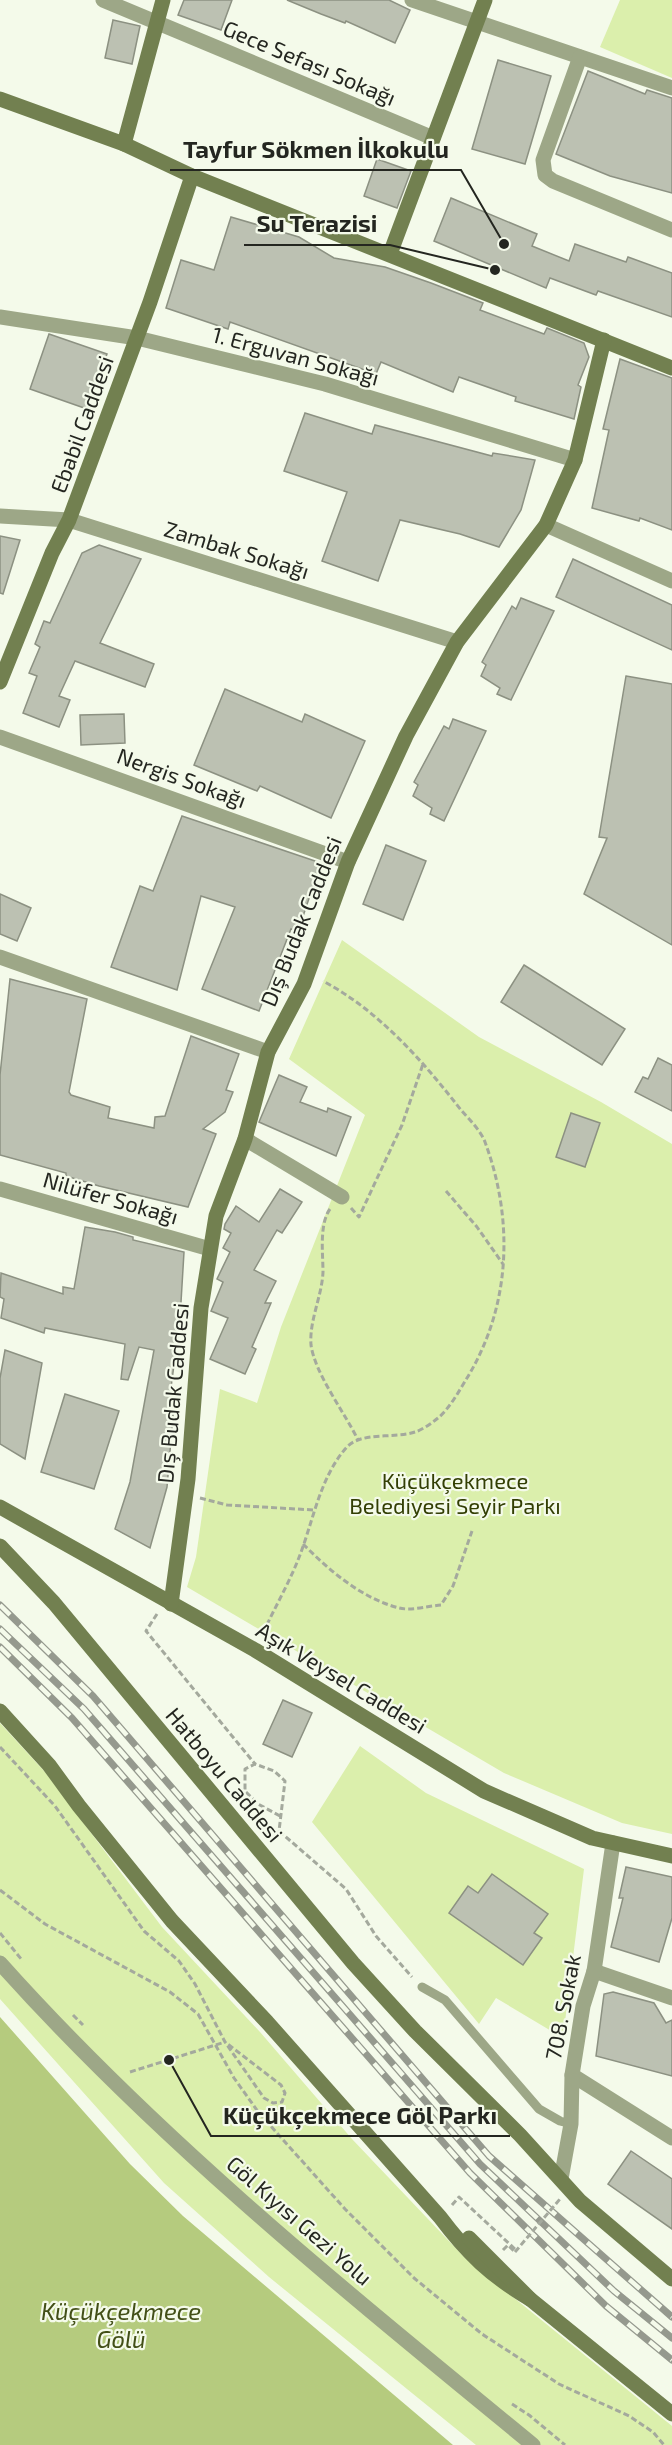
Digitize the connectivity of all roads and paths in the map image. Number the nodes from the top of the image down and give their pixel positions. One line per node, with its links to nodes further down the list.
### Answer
1 (103, 0): 5 (street, Gece Sefası Sokağı)
2 (163, 0): 5 (street)
3 (412, 0): 6 (street)
4 (485, 0): 6 (street)
5 (158, 22): 10 (street, Gece Sefası Sokağı); 11 (street)
6 (477, 23): 7 (street); 10 (street)
7 (580, 57): 8 (street); 13 (street)
8 (672, 88)
9 (0, 99): 11 (street)
10 (433, 138): 14 (street)
11 (124, 144): 12 (street)
12 (192, 176): 14 (street); 16 (street, Ebabil Caddesi)
13 (672, 230)
14 (390, 254): 17 (street)
15 (0, 317): 16 (street, 1. Erguvan Sokağı)
16 (137, 338): 19 (street, 1. Erguvan Sokağı); 21 (street, Ebabil Caddesi)
17 (604, 340): 18 (street); 19 (street, Dış Budak Caddesi)
18 (672, 368)
19 (575, 460): 22 (street, Dış Budak Caddesi)
20 (0, 516): 21 (street, Zambak Sokağı)
21 (69, 520): 24 (street, Zambak Sokağı); 25 (street, Ebabil Caddesi)
22 (546, 525): 23 (street); 24 (street, Dış Budak Caddesi)
23 (672, 581)
24 (457, 642): 27 (street, Dış Budak Caddesi)
25 (0, 682)
26 (0, 737): 27 (street, Nergis Sokağı)
27 (348, 862): 29 (street, Dış Budak Caddesi)
28 (0, 957): 30 (street)
29 (308, 973): 30 (street, Dış Budak Caddesi); 31 (path)
30 (268, 1052): 32 (street, Dış Budak Caddesi)
31 (423, 1064): 35 (path); 37 (path)
32 (245, 1139): 35 (street); 36 (street, Dış Budak Caddesi)
33 (0, 1189): 36 (street, Nilüfer Sokağı)
34 (446, 1191): 37 (path)
35 (342, 1197): 38 (path)
36 (210, 1249): 39 (street, Dış Budak Caddesi)
37 (504, 1265): 38 (path)
38 (358, 1440): 41 (path)
39 (186, 1495): 41 (path); 45 (street, Dış Budak Caddesi)
40 (0, 1507): 45 (street, Aşık Veysel Caddesi)
41 (314, 1510): 43 (path)
42 (472, 1531): 43 (path)
43 (303, 1544): 47 (path)
44 (0, 1546): 71 (street, Hatboyu Caddesi)
45 (171, 1604): 52 (street, Aşık Veysel Caddesi)
46 (157, 1614): 50 (path)
47 (262, 1633)
48 (0, 1711): 76 (street)
49 (0, 1747): 63 (path)
50 (255, 1764): 51 (path); 51 (path)
51 (280, 1816): 59 (path)
52 (613, 1843): 53 (street, Aşık Veysel Caddesi); 58 (street, 708. Sokak)
53 (672, 1856)
54 (0, 1890): 64 (path)
55 (0, 1933): 57 (path)
56 (0, 1963): 77 (street, Göl Kıyısı Gezi Yolu)
57 (27, 1966)
58 (594, 1971): 60 (street); 67 (street, 708. Sokak)
59 (422, 1987): 69 (lane)
60 (672, 1998)
61 (67, 2011): 62 (path)
62 (91, 2033)
63 (225, 2042): 63 (path); 64 (path)
64 (218, 2044): 66 (path); 79 (path)
65 (122, 2064): 66 (path)
66 (130, 2072): 68 (path)
67 (572, 2075): 69 (street, 708. Sokak); 70 (street)
68 (138, 2080)
69 (571, 2124): 71 (street, 708. Sokak)
70 (672, 2139)
71 (561, 2179): 74 (street, Hatboyu Caddesi)
72 (459, 2198): 73 (path, bridge)
73 (560, 2199)
74 (672, 2279)
75 (503, 2399): 78 (path)
76 (672, 2414)
77 (533, 2445)
78 (565, 2445)
79 (664, 2445)

